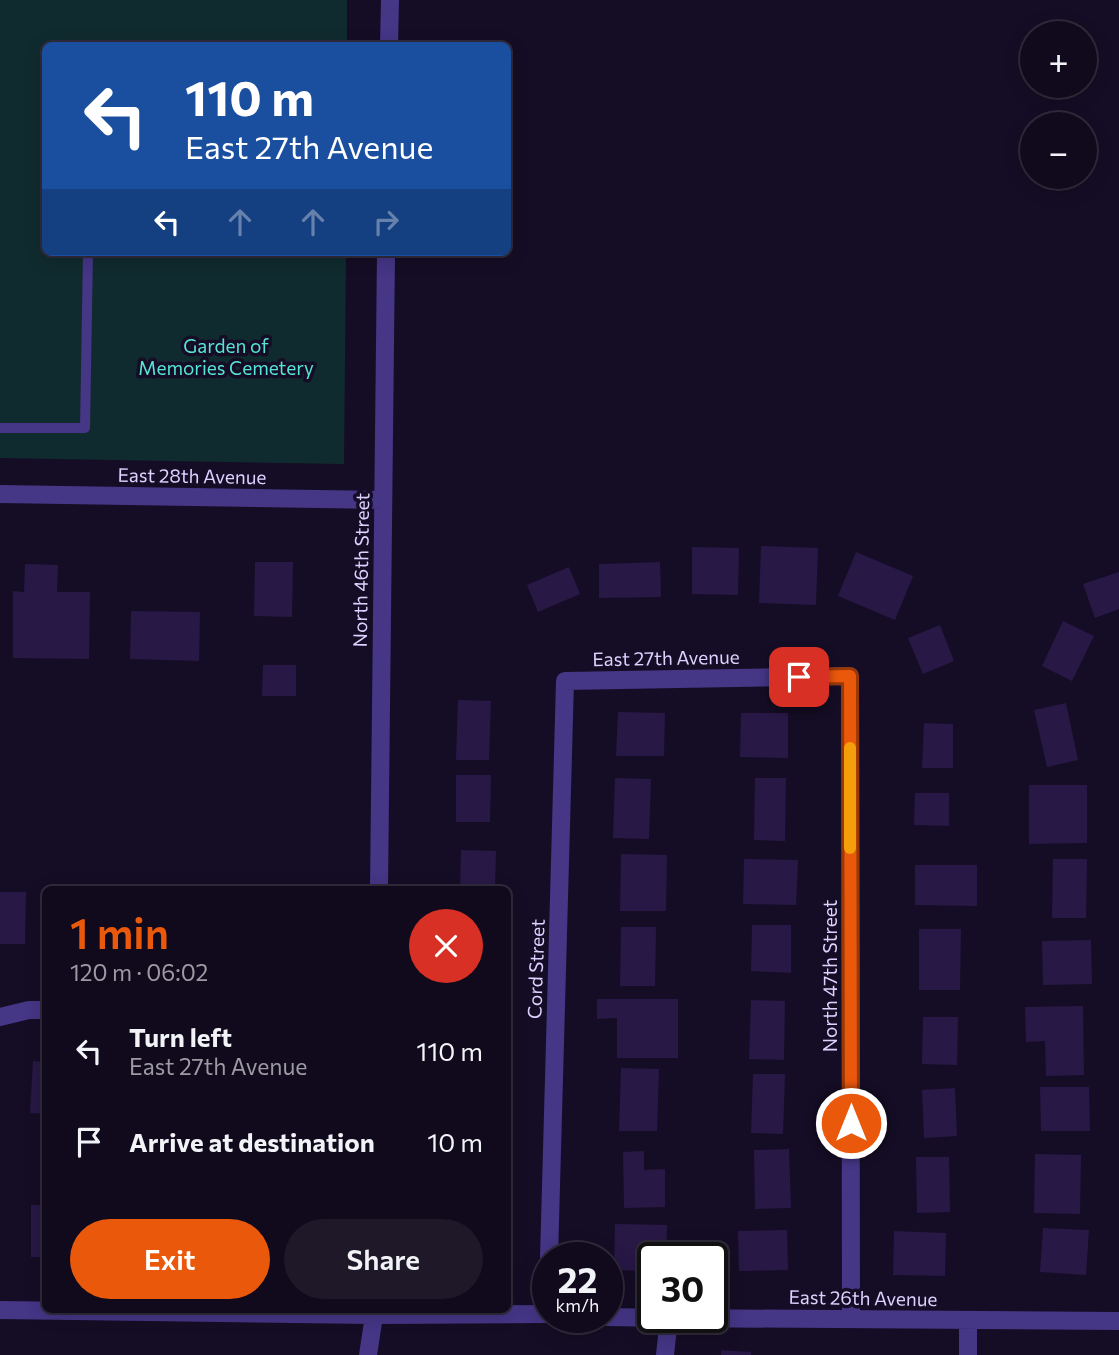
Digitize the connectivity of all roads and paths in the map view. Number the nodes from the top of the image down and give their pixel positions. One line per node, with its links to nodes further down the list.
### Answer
1 (390, 0): 2 (street)
2 (389, 42)
3 (88, 256): 5 (lane)
4 (386, 256): 7 (street, North 46th Street)
5 (0, 428)
6 (0, 494): 7 (street, East 28th Avenue)
7 (383, 500): 10 (street, North 46th Street)
8 (850, 676): 9 (street, East 27th Avenue); 20 (street, North 47th Street)
9 (565, 681): 13 (street, Cord Street)
10 (379, 886)
11 (42, 1010): 12 (street)
12 (0, 1017)
13 (549, 1242)
14 (0, 1310): 15 (street)
15 (42, 1310)
16 (375, 1313): 24 (street)
17 (433, 1313): 18 (street)
18 (532, 1315)
19 (728, 1318): 20 (street, East 26th Avenue)
20 (851, 1319): 21 (street, East 26th Avenue)
21 (968, 1321): 22 (street, East 26th Avenue); 26 (street)
22 (1119, 1321)
23 (667, 1333): 25 (street)
24 (368, 1355)
25 (665, 1355)
26 (968, 1355)

